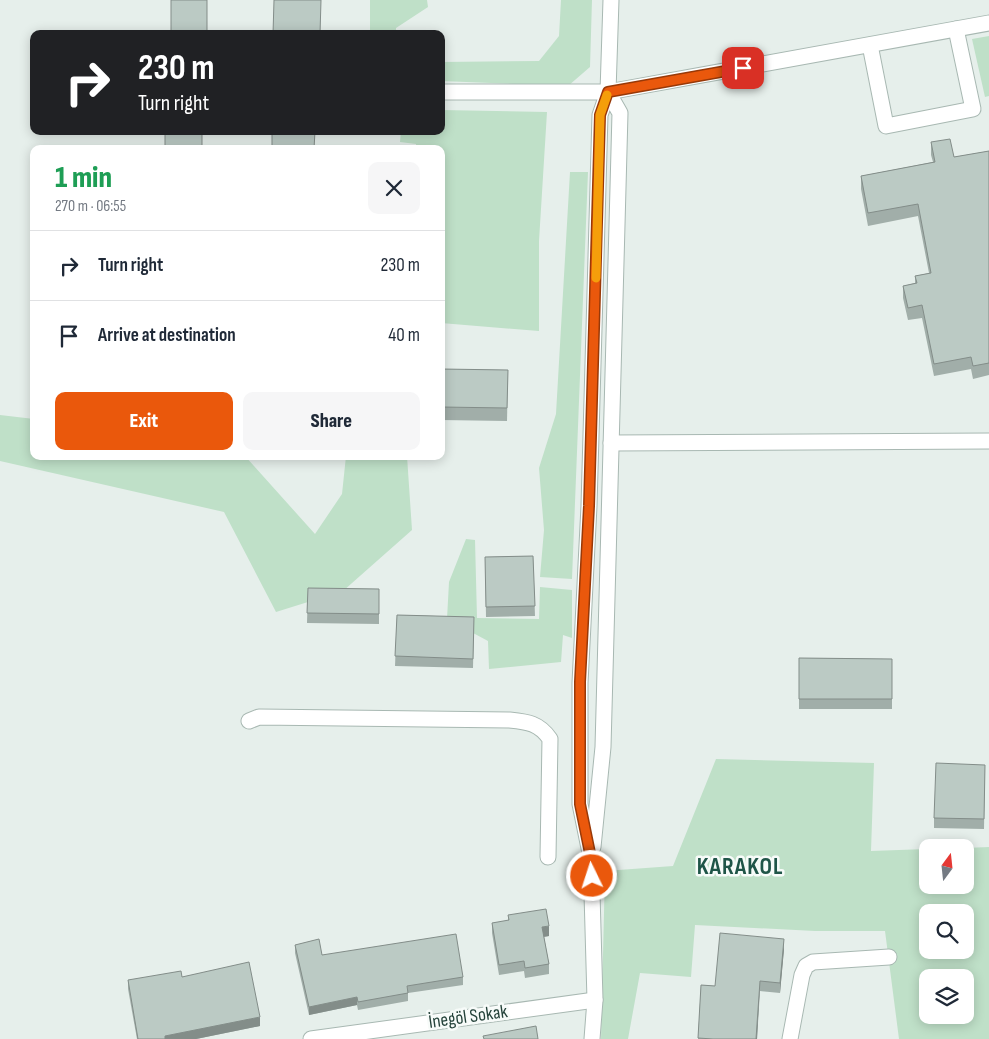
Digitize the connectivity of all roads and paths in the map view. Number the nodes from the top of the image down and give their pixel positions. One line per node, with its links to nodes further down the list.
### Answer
1 (611, 0): 6 (street)
2 (989, 22): 3 (street)
3 (956, 29): 4 (street); 4 (street)
4 (870, 45): 6 (street)
5 (445, 92): 6 (street)
6 (608, 92): 8 (street); 11 (street)
7 (989, 441): 8 (street)
8 (611, 443): 11 (street)
9 (249, 721): 10 (street)
10 (548, 857)
11 (591, 858): 13 (street)
12 (889, 957): 17 (street)
13 (595, 1000): 14 (street, İnegöl Sokak); 16 (street)
14 (362, 1035): 15 (street, İnegöl Sokak)
15 (311, 1039)
16 (592, 1039)
17 (790, 1039)

